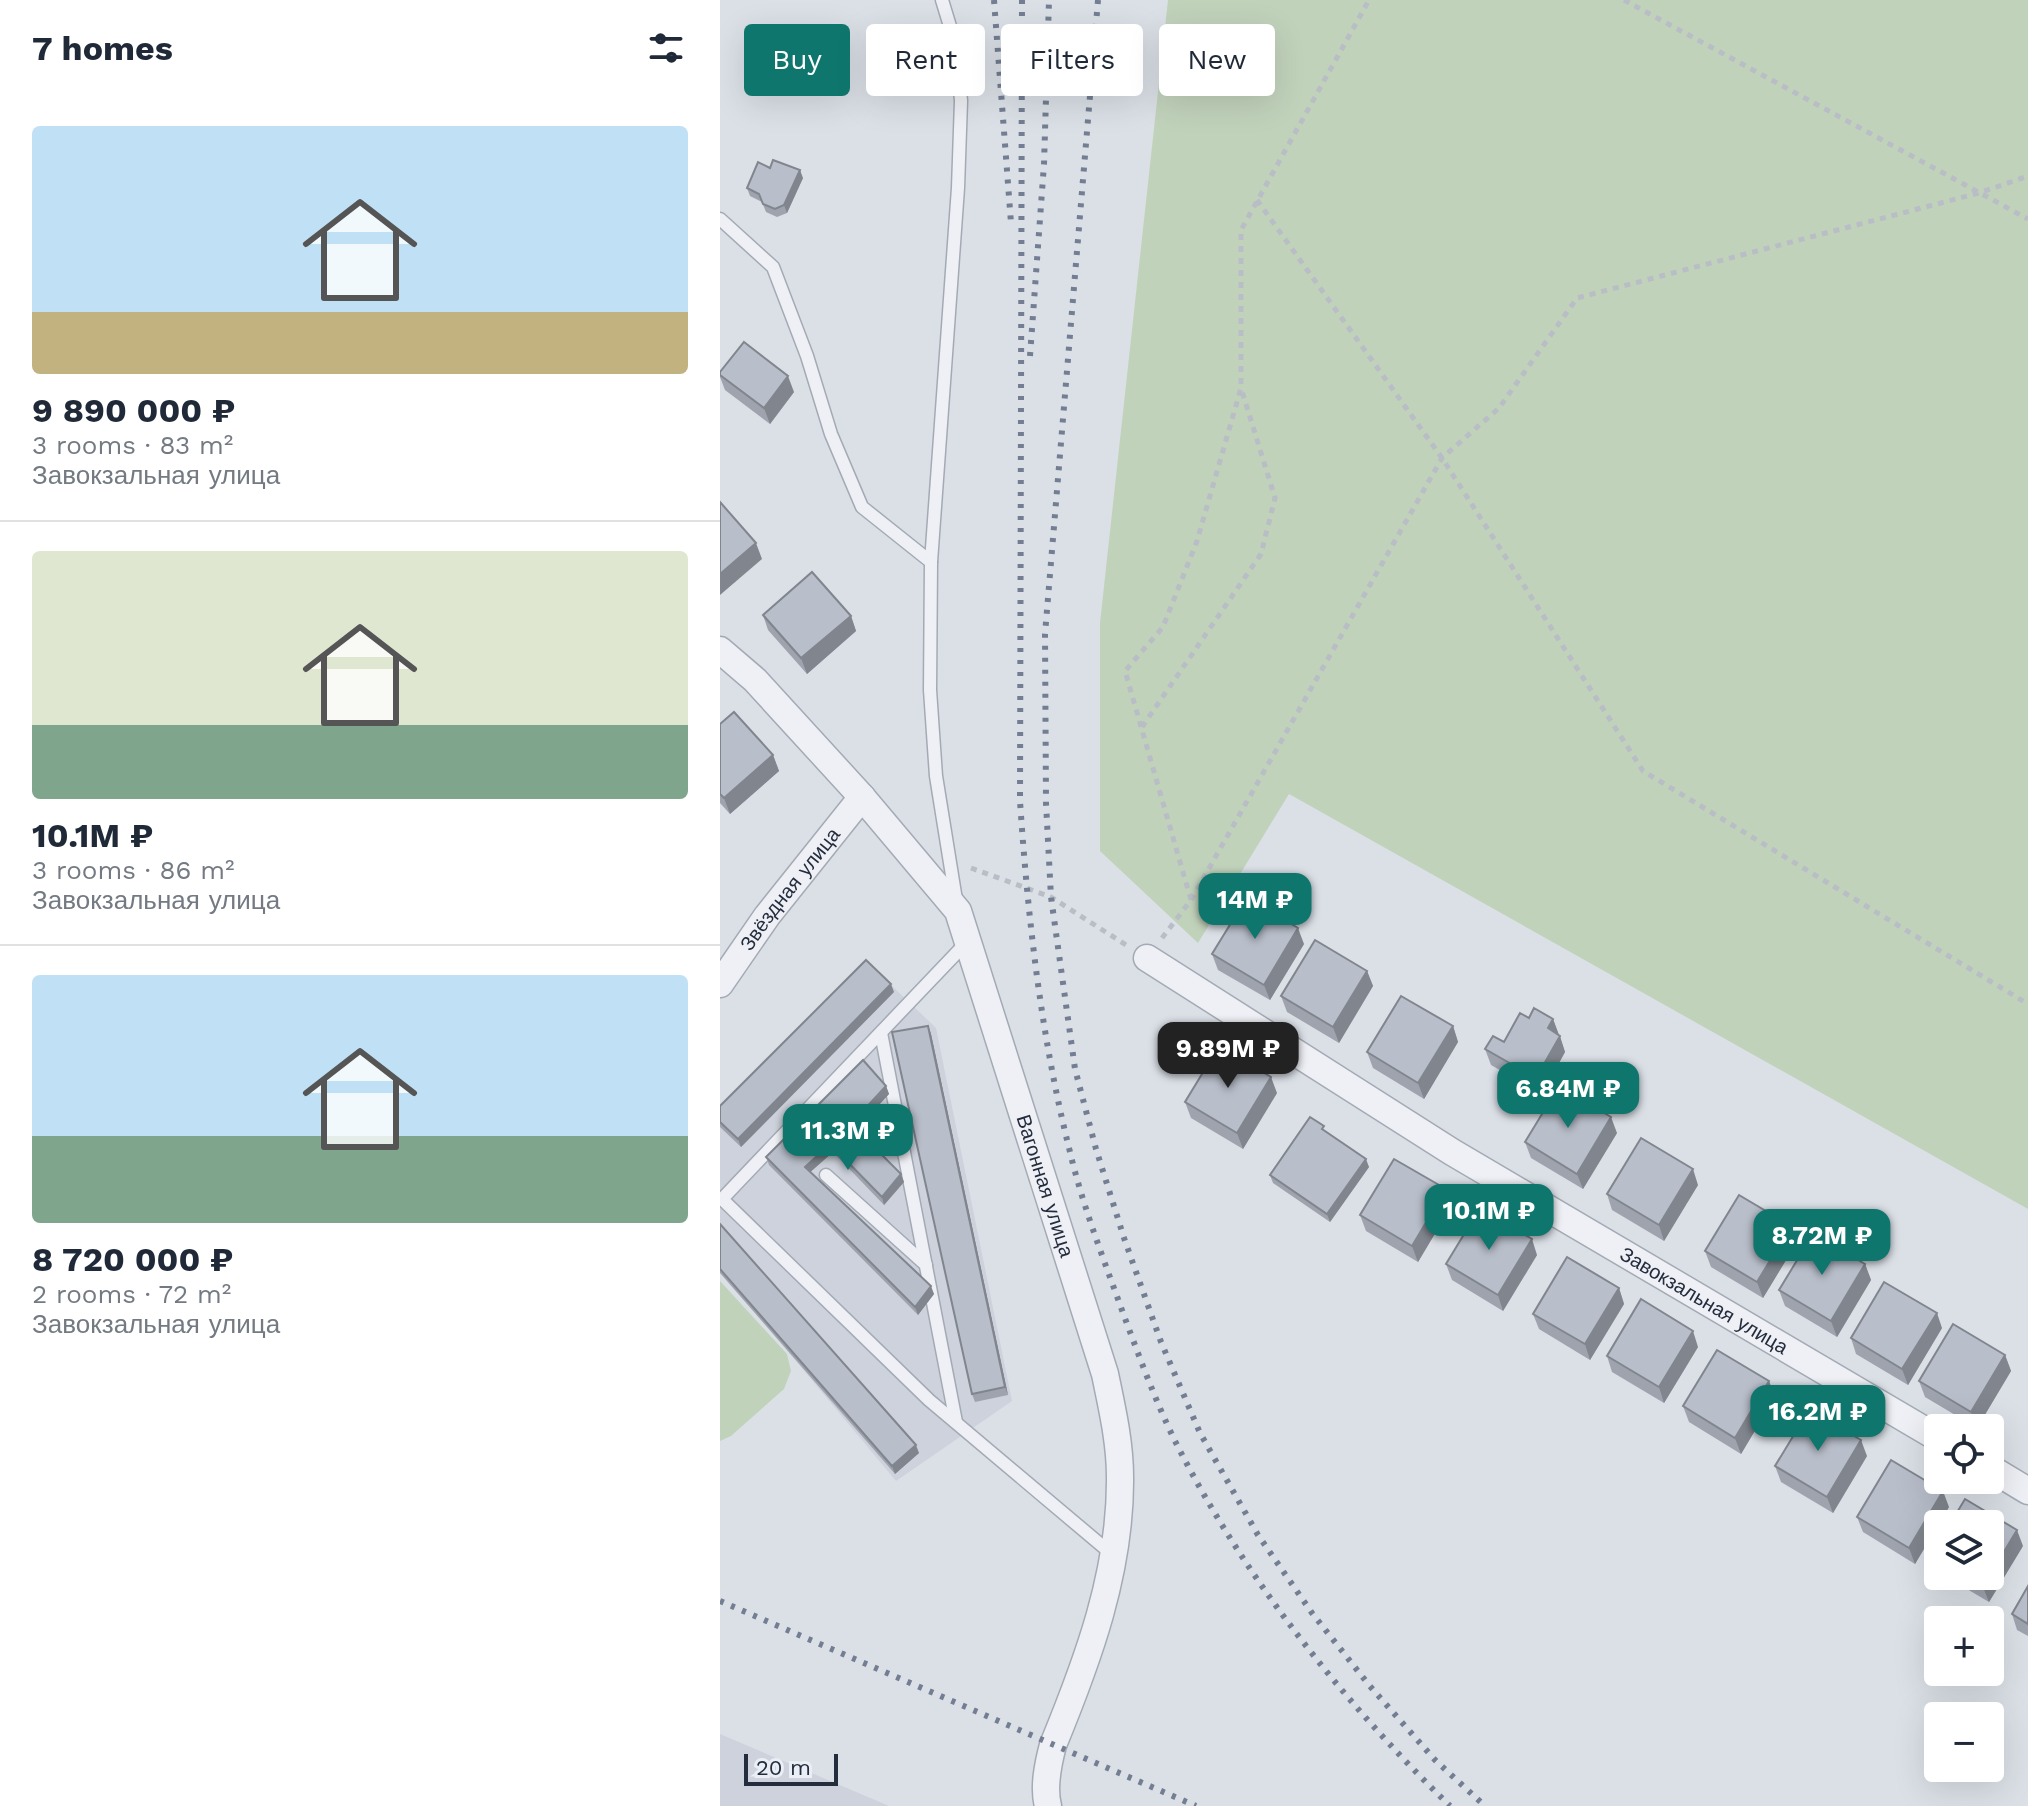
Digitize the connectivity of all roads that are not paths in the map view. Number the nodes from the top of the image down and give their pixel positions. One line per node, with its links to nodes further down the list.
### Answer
1 (942, 0): 3 (lane)
2 (720, 219): 3 (lane)
3 (931, 562): 6 (lane)
4 (720, 650): 5 (street, Вагонная улица)
5 (862, 797): 6 (street, Вагонная улица); 9 (street, Звёздная улица)
6 (958, 911): 7 (street, Вагонная улица)
7 (967, 942): 10 (lane); 17 (street, Вагонная улица)
8 (1147, 958): 14 (street, Завокзальная улица)
9 (720, 984)
10 (881, 1033): 12 (lane); 13 (lane)
11 (826, 1175): 12 (lane)
12 (926, 1265): 13 (lane)
13 (956, 1423): 17 (lane)
14 (1924, 1430)
15 (2004, 1476): 16 (street)
16 (2028, 1491)
17 (1113, 1555): 18 (street, Вагонная улица)
18 (1048, 1806)

